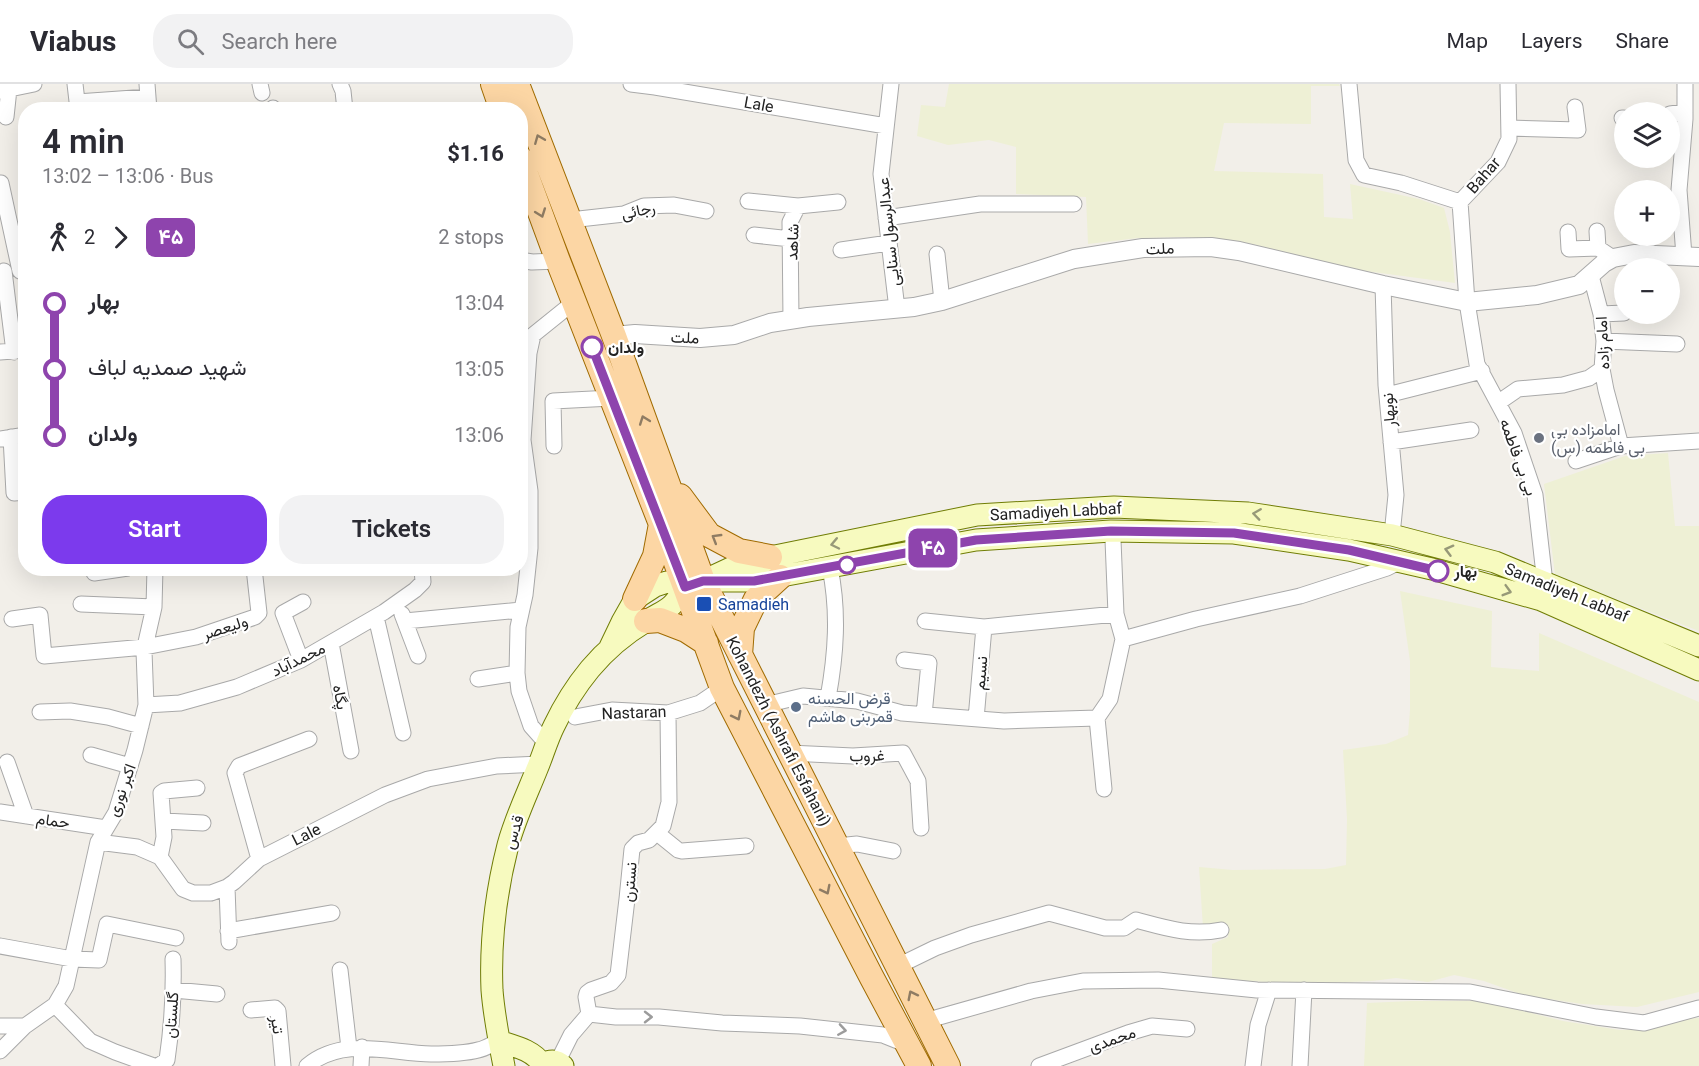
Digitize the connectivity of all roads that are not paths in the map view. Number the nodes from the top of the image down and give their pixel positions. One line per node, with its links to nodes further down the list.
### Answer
1 (34, 84): 11 (street)
2 (75, 84): 13 (street)
3 (340, 84): 15 (street)
4 (493, 84): 16 (main road)
5 (517, 84): 17 (main road, Kohandezh (Ashrafi Esfahani), one-way to 5)
6 (631, 84): 22 (street, Lale)
7 (891, 84): 22 (street, عبدالرسول سنایی)
8 (1349, 84): 29 (street)
9 (1508, 84): 23 (street, Bahar)
10 (1685, 84): 18 (street)
11 (5, 90): 21 (street)
12 (148, 97): 14 (street)
13 (77, 102)
14 (109, 102)
15 (344, 102)
16 (499, 102)
17 (524, 102)
18 (1680, 102)
19 (1575, 107): 23 (street)
20 (528, 112): 34 (main road, Kohandezh (Ashrafi Esfahani), one-way to 20)
21 (6, 117)
22 (886, 126): 33 (street, عبدالرسول سنایی)
23 (1509, 128): 29 (street, Bahar)
24 (1678, 168): 44 (street)
25 (528, 180): 46 (main road, Kohandezh (Ashrafi Esfahani), one-way to 46)
26 (1, 183): 41 (street)
27 (748, 201): 31 (street)
28 (838, 202): 31 (street, شاهد)
29 (1460, 202): 53 (street, Bahar)
30 (1074, 204): 33 (street)
31 (798, 206): 38 (street, شاهد)
32 (706, 211): 34 (street, رجائی)
33 (886, 218): 39 (street, عبدالرسول سنایی)
34 (570, 220): 58 (main road, Kohandezh (Ashrafi Esfahani))
35 (1597, 231): 42 (street)
36 (1568, 232): 42 (street)
37 (754, 236): 38 (street)
38 (790, 239): 57 (street, شاهد)
39 (889, 243): 40 (street); 54 (street, عبدالرسول سنایی)
40 (841, 250)
41 (18, 251)
42 (1605, 253): 44 (street); 49 (street, ملت)
43 (938, 254): 51 (street)
44 (1691, 257)
45 (528, 261): 46 (street)
46 (558, 261): 52 (main road, Kohandezh (Ashrafi Esfahani))
47 (18, 271): 48 (street)
48 (2, 272): 61 (street)
49 (1591, 276): 53 (street, ملت); 56 (street, امام زاده)
50 (1383, 285): 51 (street, ملت); 53 (street, ملت); 65 (street, نوبهار)
51 (942, 301): 54 (street, ملت)
52 (574, 302): 62 (street); 66 (main road, Kohandezh (Ashrafi Esfahani))
53 (1467, 302): 64 (street, بی بی فاطمه)
54 (897, 309): 57 (street, ملت)
55 (1614, 313): 56 (street)
56 (1601, 314): 59 (street, امام زاده)
57 (791, 320): 58 (street, ملت)
58 (614, 336): 75 (main road, Kohandezh (Ashrafi Esfahani), one-way to 58)
59 (1604, 340): 60 (street); 63 (street, امام زاده)
60 (1677, 344)
61 (13, 352)
62 (528, 356)
63 (1602, 369): 67 (street); 73 (street, امام زاده)
64 (1482, 371): 65 (street); 67 (street, بی بی فاطمه)
65 (1387, 395): 71 (street, نوبهار)
66 (612, 398): 72 (street); 79 (main road, Kohandezh (Ashrafi Esfahani))
67 (1499, 404): 93 (street, بی بی فاطمه)
68 (1471, 430): 71 (street)
69 (12, 437): 77 (street)
70 (1699, 441): 73 (street)
71 (1391, 442): 82 (street, نوبهار)
72 (554, 446)
73 (1621, 446): 74 (street)
74 (1576, 461)
75 (664, 475): 87 (main road, one-way to 75); 94 (main road, Kohandezh (Ashrafi Esfahani))
76 (528, 478): 78 (street)
77 (18, 492)
78 (528, 498)
79 (661, 524): 94 (main road, Kohandezh (Ashrafi Esfahani)); 95 (main road)
80 (1111, 531): 84 (main road, Samadiyeh Labbaf); 86 (main road, Samadiyeh Labbaf); 101 (street)
81 (528, 532): 85 (street)
82 (1392, 535): 83 (main road, Samadiyeh Labbaf, one-way to 83); 93 (main road, Samadiyeh Labbaf, one-way to 82)
83 (864, 538): 84 (main road); 87 (main road, Samadiyeh Labbaf, one-way to 87)
84 (870, 560): 88 (main road, Samadiyeh Labbaf)
85 (528, 562)
86 (1400, 562): 107 (main road, Samadiyeh Labbaf, one-way to 107); 109 (street)
87 (775, 567): 88 (main road, Samadiyeh Labbaf); 94 (main road, Samadiyeh Labbaf); 115 (main road)
88 (830, 568): 123 (street)
89 (155, 576): 99 (street, اکبر نوری)
90 (255, 576): 113 (street, ولیعصر)
91 (423, 576): 97 (street, محمدآباد)
92 (526, 576): 100 (street)
93 (1545, 582): 107 (main road, Samadiyeh Labbaf)
94 (694, 584): 95 (main road, Samadiyeh Labbaf); 105 (main road); 111 (main road, Kohandezh (Ashrafi Esfahani)); 115 (main road, Kohandezh (Ashrafi Esfahani))
95 (635, 599): 114 (main road)
96 (303, 602): 117 (street)
97 (398, 602): 102 (street, محمدآباد); 104 (street)
98 (81, 604): 99 (street)
99 (154, 607): 113 (street, اکبر نوری)
100 (521, 610): 104 (street); 120 (street)
101 (1116, 614): 108 (street); 109 (street)
102 (376, 617): 110 (street, محمدآباد); 133 (street)
103 (12, 619): 113 (street)
104 (405, 621): 116 (street)
105 (646, 621): 111 (main road); 114 (main road)
106 (926, 621): 108 (street)
107 (1621, 625): 112 (main road, Samadiyeh Labbaf); 119 (main road, Samadiyeh Labbaf)
108 (984, 627): 131 (street, نسیم)
109 (1123, 639): 130 (street)
110 (331, 643): 117 (street, محمدآباد); 136 (street, پگاه)
111 (706, 643): 122 (main road, Kohandezh (Ashrafi Esfahani))
112 (1699, 646)
113 (145, 647): 124 (street, اکبر نوری)
114 (610, 647): 135 (main road, قدس)
115 (740, 655): 125 (main road, Kohandezh (Ashrafi Esfahani))
116 (418, 657)
117 (301, 660): 124 (street, محمدآباد)
118 (904, 660): 128 (street)
119 (1699, 670)
120 (517, 673): 121 (street); 135 (street)
121 (478, 679)
122 (722, 688): 127 (street, Nastaran); 179 (main road, Kohandezh (Ashrafi Esfahani), one-way to 179)
123 (828, 698): 125 (street); 128 (street)
124 (146, 705): 132 (street, اکبر نوری)
125 (765, 705): 137 (main road, Kohandezh (Ashrafi Esfahani))
126 (40, 712): 132 (street)
127 (668, 713): 129 (street, Nastaran); 150 (street)
128 (924, 715): 131 (street)
129 (575, 717)
130 (1097, 718): 131 (street); 143 (street)
131 (976, 719)
132 (141, 726): 141 (street, اکبر نوری)
133 (403, 733)
134 (309, 739): 156 (street)
135 (547, 744): 140 (main road, قدس)
136 (351, 751)
137 (789, 753): 149 (street, غروب); 153 (main road, Kohandezh (Ashrafi Esfahani))
138 (91, 754): 141 (street)
139 (7, 762): 145 (street)
140 (539, 764): 156 (street, Lale); 178 (main road, قدس)
141 (130, 766): 148 (street, اکبر نوری)
142 (197, 788): 146 (street)
143 (1104, 789)
144 (0, 812): 145 (street, حمام)
145 (26, 816): 148 (street, حمام)
146 (164, 821): 147 (street); 155 (street)
147 (203, 823)
148 (106, 828): 151 (street, اکبر نوری)
149 (921, 828)
150 (657, 833): 152 (street); 173 (street, نسترن)
151 (98, 842): 155 (street); 162 (street, اکبر نوری)
152 (746, 846)
153 (837, 846): 154 (street); 164 (main road, Kohandezh (Ashrafi Esfahani))
154 (893, 851)
155 (160, 858): 157 (street, Lale)
156 (259, 859): 157 (street, Lale)
157 (227, 887): 158 (street)
158 (332, 914)
159 (1221, 930): 164 (street)
160 (176, 938): 162 (street)
161 (0, 946): 162 (street)
162 (72, 959): 170 (street, اکبر نوری)
163 (173, 959): 166 (street, گلستان)
164 (897, 966): 174 (main road, Kohandezh (Ashrafi Esfahani), one-way to 164)
165 (340, 970): 180 (street)
166 (174, 990): 169 (street); 186 (street, گلستان)
167 (1269, 990): 168 (street); 174 (street); 193 (street)
168 (1304, 990): 171 (street); 194 (street)
169 (217, 994)
170 (55, 1005): 176 (street, اکبر نوری); 185 (street)
171 (1699, 1008)
172 (251, 1010): 187 (street, تیر)
173 (589, 1014): 179 (street, one-way to 179); 184 (street)
174 (925, 1021): 191 (main road, Kohandezh (Ashrafi Esfahani))
175 (0, 1026): 176 (street)
176 (25, 1026): 181 (street, اکبر نوری)
177 (1187, 1029): 192 (street, محمدی)
178 (499, 1041): 182 (street); 184 (main road); 189 (main road, قدس)
179 (908, 1045): 190 (main road, Kohandezh (Ashrafi Esfahani))
180 (355, 1047): 182 (street); 183 (street); 188 (street)
181 (0, 1051)
182 (432, 1060)
183 (313, 1063)
184 (551, 1064)
185 (154, 1066)
186 (159, 1066)
187 (283, 1066)
188 (361, 1066)
189 (504, 1066)
190 (919, 1066)
191 (948, 1066)
192 (1039, 1066)
193 (1253, 1066)
194 (1300, 1066)

